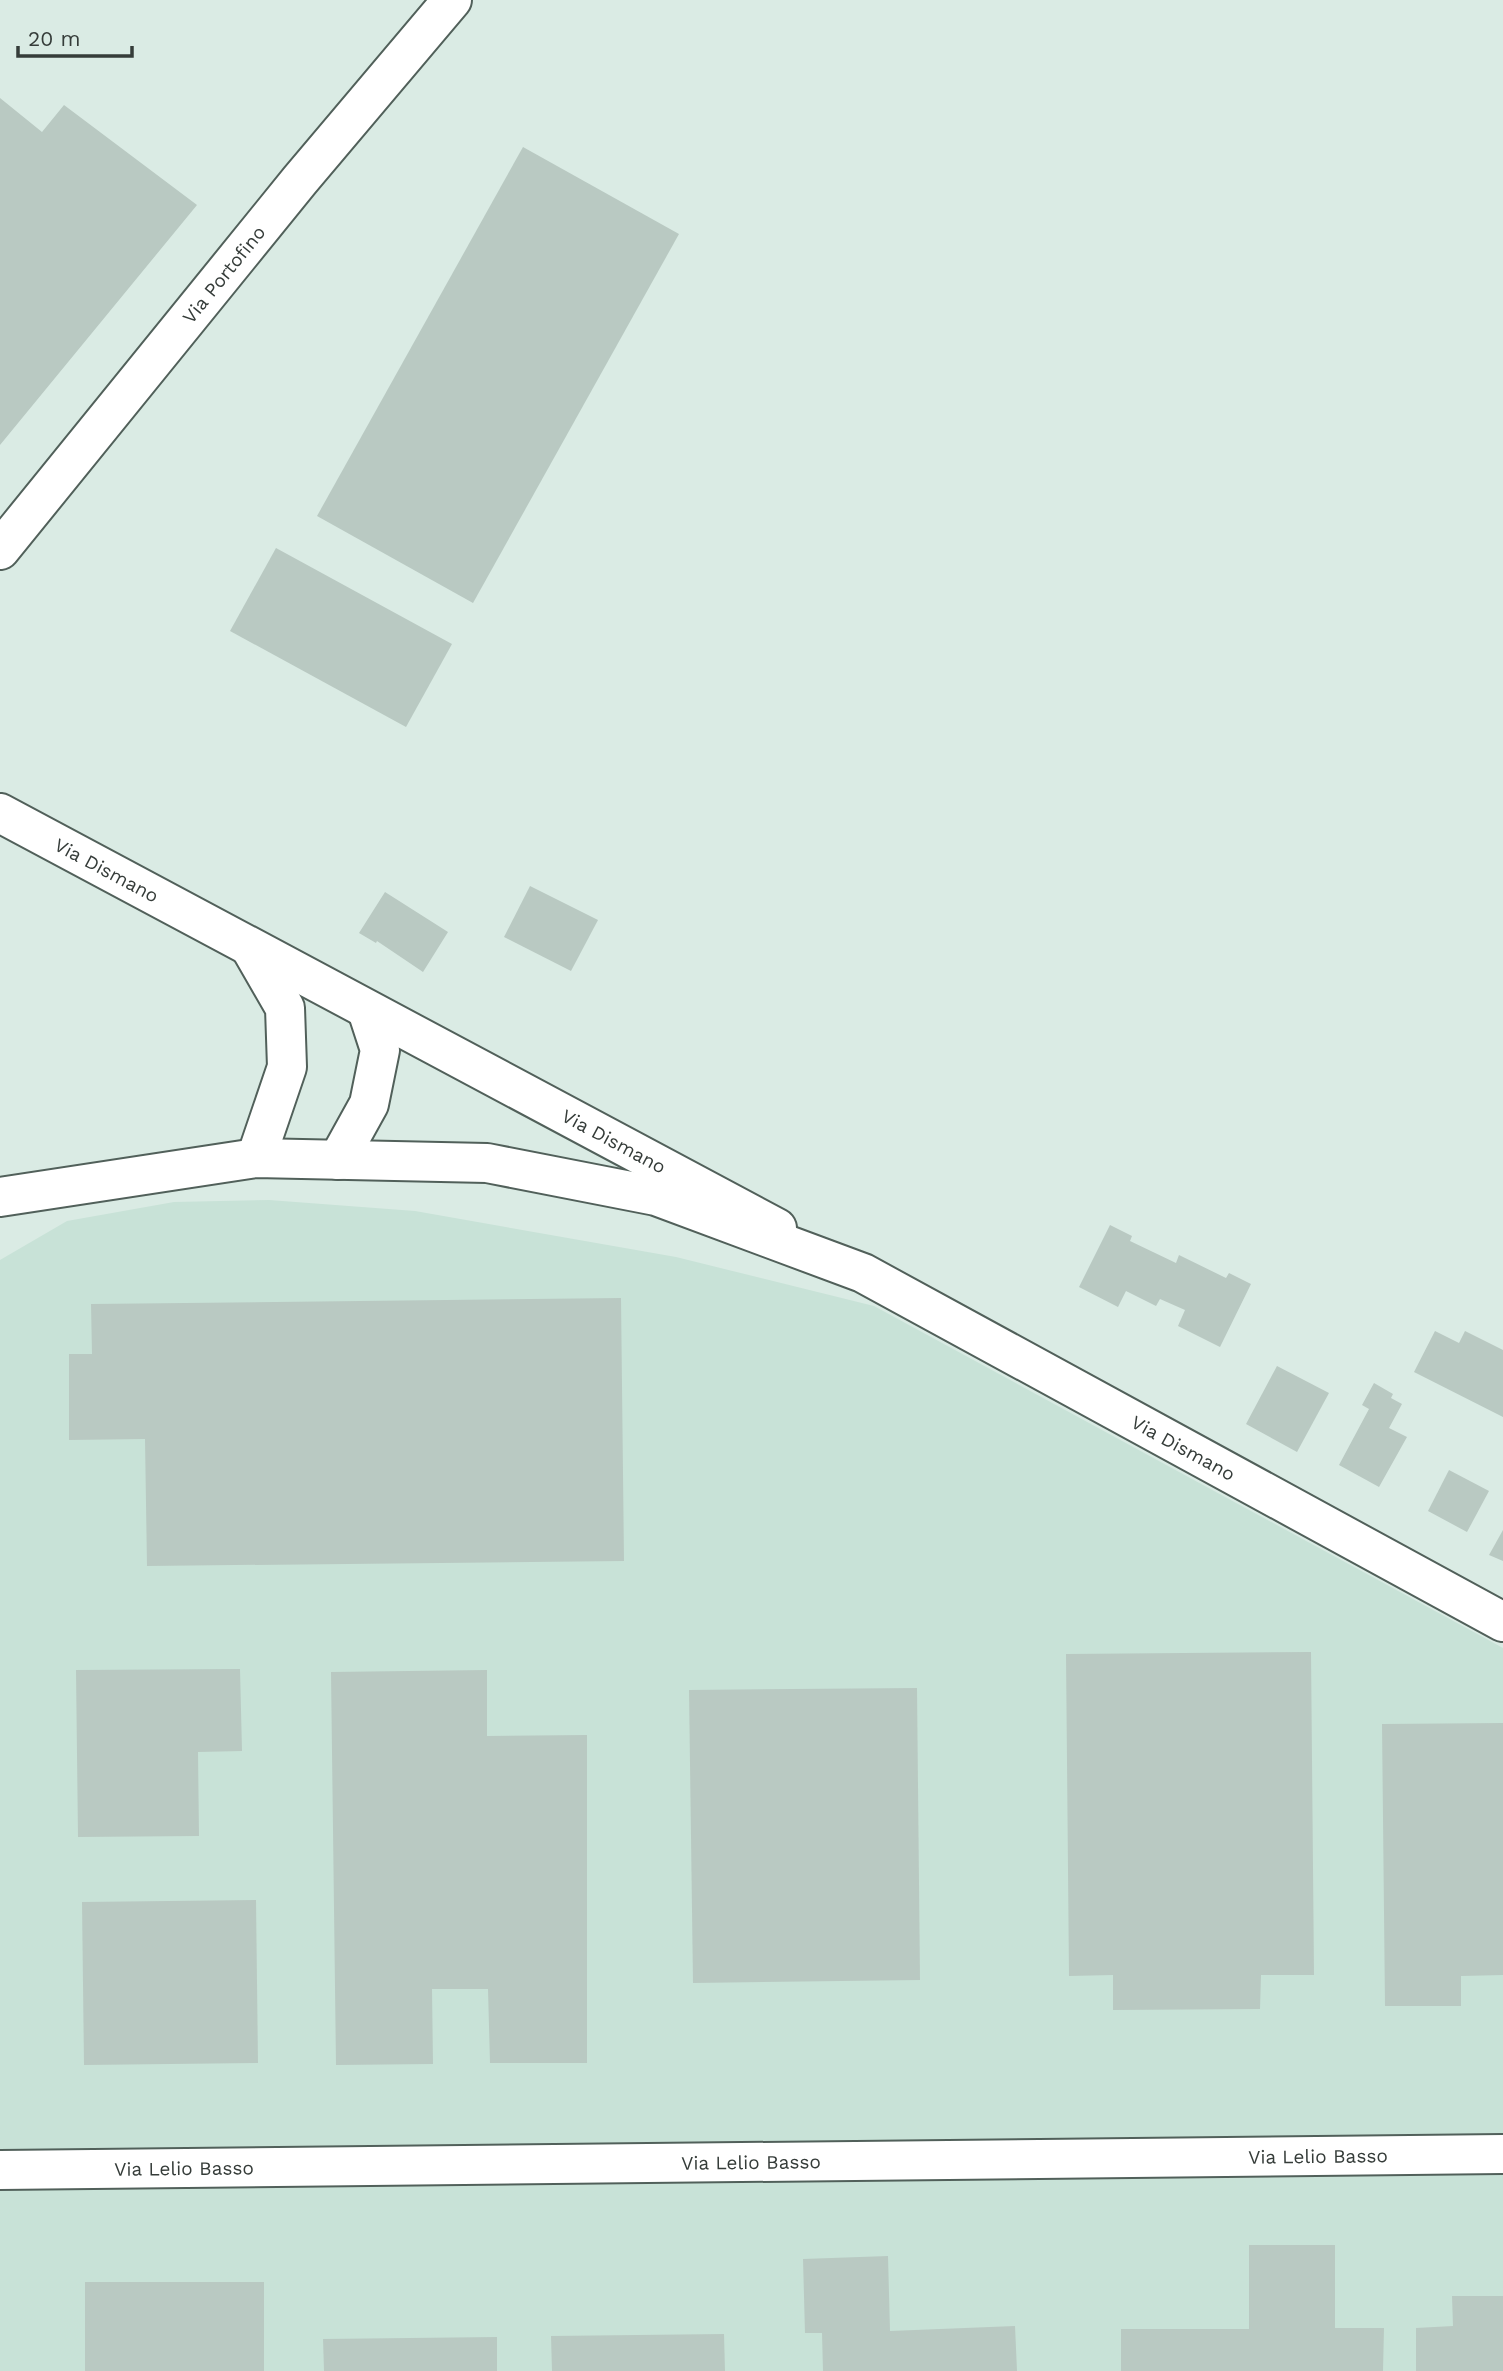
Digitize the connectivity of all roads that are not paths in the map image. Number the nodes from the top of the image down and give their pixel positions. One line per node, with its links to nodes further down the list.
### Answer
1 (453, 0): 2 (street, Via Portofino)
2 (0, 550)
3 (0, 813): 4 (street, Via Dismano)
4 (251, 949): 5 (street, Via Dismano); 6 (street)
5 (367, 1010): 7 (street); 9 (street, Via Dismano)
6 (256, 1158): 7 (street, Via Dismano); 8 (street, Via Dismano)
7 (338, 1160): 9 (street, Via Dismano)
8 (0, 1197)
9 (863, 1273): 10 (street, Via Dismano)
10 (1503, 1622)
11 (1503, 2154): 12 (street, Via Lelio Basso)
12 (0, 2170)

